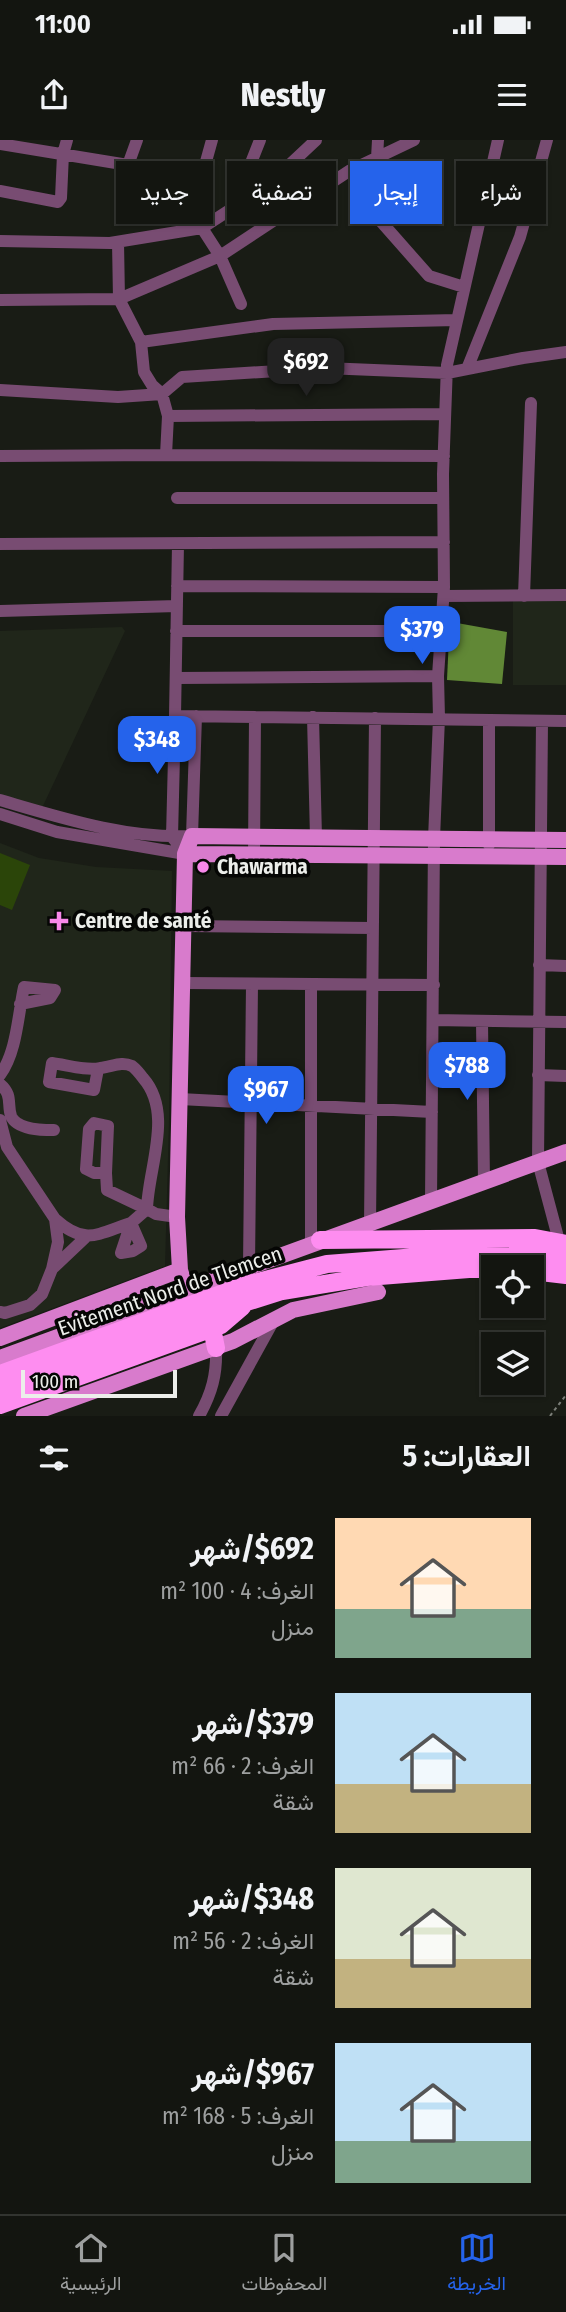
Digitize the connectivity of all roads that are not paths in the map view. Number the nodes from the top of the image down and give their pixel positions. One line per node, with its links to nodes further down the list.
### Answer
1 (67, 140): 11 (street)
2 (137, 140): 13 (street)
3 (212, 140): 14 (street)
4 (260, 140): 15 (street)
5 (316, 140): 16 (street)
6 (378, 140): 12 (street)
7 (414, 140): 12 (street)
8 (498, 140): 26 (street)
9 (547, 140): 33 (street)
10 (0, 144): 11 (street)
11 (62, 154): 17 (street); 18 (street)
12 (377, 158): 25 (street)
13 (129, 161)
14 (206, 161)
15 (252, 161)
16 (294, 161)
17 (116, 163)
18 (0, 191)
19 (227, 211): 22 (street)
20 (201, 224): 22 (street)
21 (383, 224): 26 (street)
22 (202, 228): 24 (street); 25 (street)
23 (0, 241): 24 (street)
24 (118, 242): 27 (street)
25 (219, 256): 27 (street); 29 (street)
26 (464, 287): 30 (street)
27 (119, 299): 28 (street); 31 (street)
28 (0, 300)
29 (241, 304)
30 (457, 320): 31 (street); 34 (street)
31 (141, 342): 36 (street)
32 (566, 352): 33 (street)
33 (467, 369): 34 (street)
34 (447, 373): 36 (street); 38 (street)
35 (0, 390): 36 (street)
36 (162, 394): 39 (street)
37 (531, 402): 51 (street)
38 (445, 414): 39 (street); 42 (street)
39 (168, 416): 40 (street)
40 (166, 455): 41 (street); 42 (street)
41 (0, 456)
42 (444, 456): 44 (street)
43 (177, 498): 44 (street)
44 (443, 498): 45 (street)
45 (444, 542): 47 (street); 49 (street)
46 (0, 544): 47 (street)
47 (178, 544): 48 (street)
48 (177, 586): 49 (street); 52 (street)
49 (444, 592): 51 (street); 55 (street)
50 (566, 595): 51 (street)
51 (524, 596)
52 (177, 606): 53 (street); 54 (street)
53 (0, 611)
54 (176, 631): 55 (street); 57 (street)
55 (441, 631): 56 (street)
56 (438, 676): 57 (street); 63 (street)
57 (176, 678): 58 (street)
58 (175, 716): 59 (street); 73 (street)
59 (196, 716): 60 (street); 71 (street)
60 (255, 717): 61 (street); 72 (street)
61 (313, 718): 62 (street); 74 (street)
62 (375, 718): 63 (street); 75 (street)
63 (439, 718): 64 (street); 78 (street)
64 (489, 720): 65 (street); 79 (street)
65 (542, 720): 66 (street); 76 (street)
66 (566, 721)
67 (0, 800): 69 (street)
68 (0, 814): 70 (street)
69 (60, 818): 70 (street); 73 (street)
70 (57, 832): 80 (street)
71 (192, 836): 72 (main road); 73 (street); 80 (main road)
72 (253, 836): 74 (main road); 81 (street)
73 (172, 837): 80 (street)
74 (316, 837): 75 (main road)
75 (373, 838): 78 (main road); 82 (street)
76 (542, 840): 77 (main road); 79 (main road); 83 (street)
77 (566, 840)
78 (435, 847): 79 (main road); 82 (main road); 93 (street)
79 (489, 848): 83 (main road)
80 (185, 854): 81 (main road); 85 (main road)
81 (254, 855): 82 (main road)
82 (373, 855): 86 (street)
83 (540, 857): 84 (main road); 87 (street)
84 (566, 857)
85 (184, 926): 86 (street); 89 (main road)
86 (373, 928): 92 (street)
87 (539, 965): 88 (street); 97 (street)
88 (566, 966)
89 (183, 983): 90 (street); 104 (main road)
90 (252, 984): 91 (street); 105 (street)
91 (311, 984): 92 (street); 106 (street)
92 (372, 985): 93 (street); 107 (street)
93 (433, 985): 95 (street)
94 (20, 1004): 100 (street)
95 (433, 1020): 96 (street); 108 (street)
96 (482, 1021): 97 (street); 115 (street)
97 (539, 1022): 98 (street); 101 (street)
98 (566, 1022)
99 (98, 1069): 117 (street)
100 (0, 1075)
101 (538, 1075): 102 (street); 113 (street)
102 (566, 1076)
103 (0, 1084): 110 (street)
104 (180, 1099): 105 (street); 118 (main road)
105 (250, 1103): 106 (street); 124 (street)
106 (311, 1105): 107 (street); 123 (street)
107 (371, 1109): 108 (street); 120 (street)
108 (432, 1112): 116 (street)
109 (0, 1120): 111 (street)
110 (54, 1130)
111 (4, 1145): 119 (street)
112 (566, 1152): 113 (main road)
113 (538, 1162): 115 (main road); 122 (street)
114 (106, 1173): 117 (street)
115 (484, 1182): 116 (main road)
116 (431, 1202): 120 (main road)
117 (147, 1209): 118 (street); 121 (street)
118 (177, 1217): 127 (main road)
119 (55, 1219): 121 (street); 125 (street)
120 (370, 1225): 123 (main road)
121 (88, 1236): 125 (street)
122 (562, 1238): 123 (highway); 132 (highway, Evitement Nord de Tlemcen)
123 (315, 1242): 124 (main road)
124 (249, 1267): 130 (main road)
125 (52, 1269): 134 (street)
126 (481, 1269): 133 (highway, Evitement Nord de Tlemcen)
127 (180, 1270): 130 (main road); 137 (main road)
128 (544, 1272): 129 (highway)
129 (566, 1275)
130 (186, 1290): 139 (main road)
131 (378, 1292): 135 (main road)
132 (208, 1299): 140 (highway); 141 (highway, Evitement Nord de Tlemcen)
133 (251, 1300): 136 (highway); 142 (highway, Evitement Nord de Tlemcen)
134 (0, 1312)
135 (275, 1318): 138 (main road); 146 (street)
136 (212, 1328): 138 (highway); 143 (highway)
137 (0, 1338)
138 (216, 1348): 144 (main road); 145 (street)
139 (0, 1358)
140 (0, 1364)
141 (0, 1374)
142 (0, 1392)
143 (0, 1405)
144 (24, 1416)
145 (199, 1416)
146 (221, 1416)

